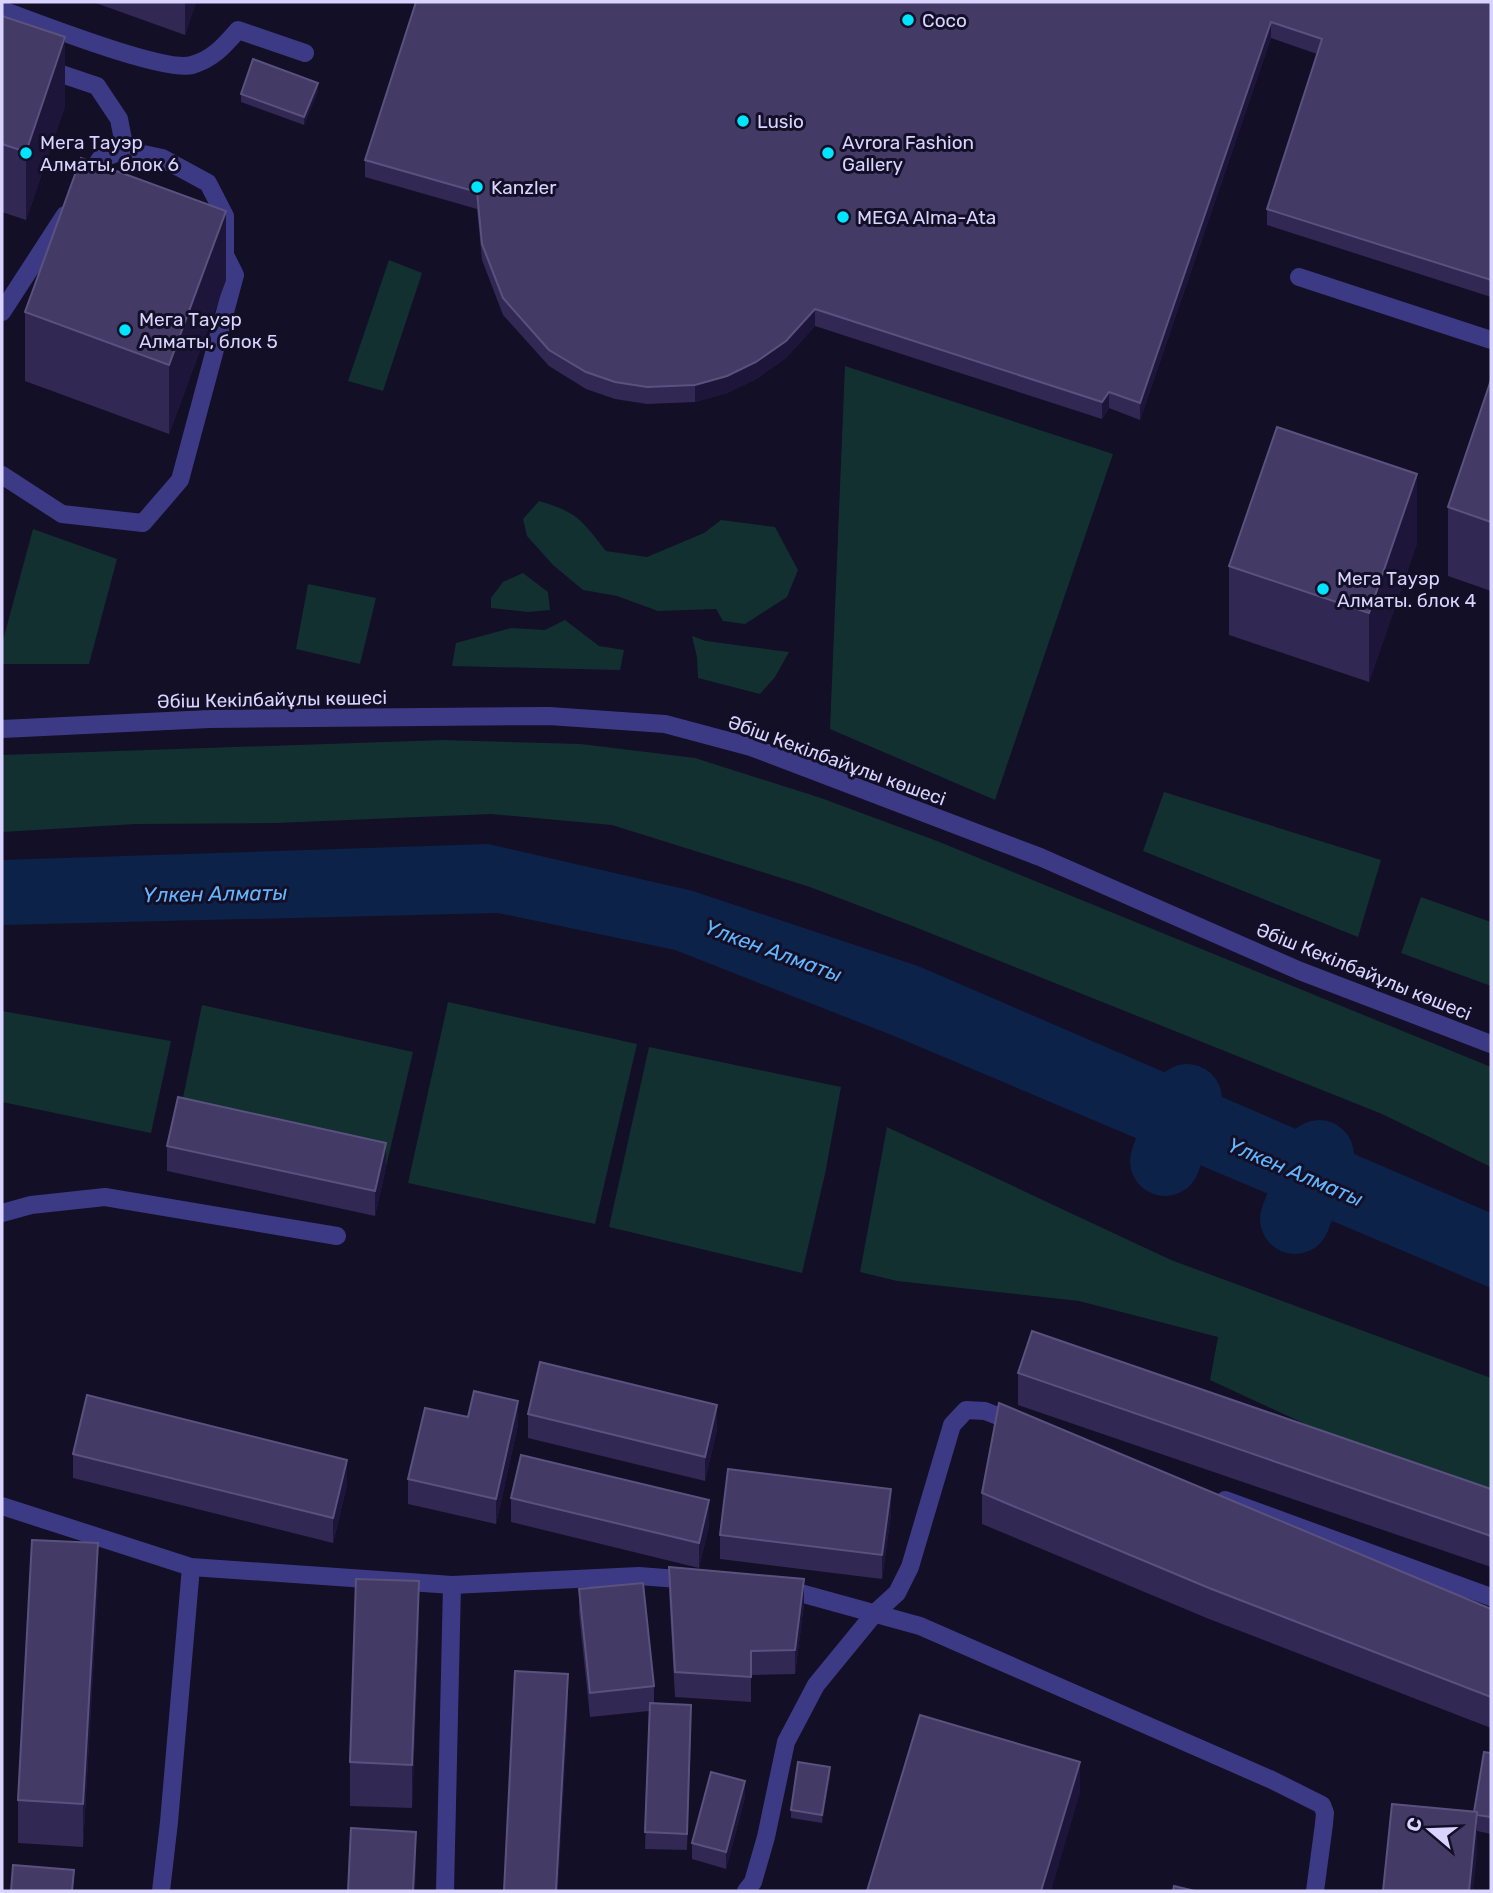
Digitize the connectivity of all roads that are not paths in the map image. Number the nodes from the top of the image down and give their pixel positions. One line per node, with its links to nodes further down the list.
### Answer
1 (2, 10): 2 (street)
2 (305, 53)
3 (2, 54): 4 (street)
4 (125, 150): 6 (street); 8 (street)
5 (1300, 277): 7 (street)
6 (2, 312)
7 (1491, 340)
8 (2, 475)
9 (2, 729): 10 (street, Әбіш Кекілбайұлы көшесі)
10 (1491, 1044)
11 (2, 1213): 12 (street)
12 (337, 1236)
13 (1032, 1429): 21 (street)
14 (1205, 1493): 20 (street)
15 (2, 1506): 16 (street)
16 (191, 1567): 18 (street); 22 (street)
17 (707, 1582): 18 (street)
18 (452, 1585): 23 (street)
19 (762, 1586): 21 (street)
20 (1491, 1597)
21 (875, 1613): 24 (street); 25 (street)
22 (161, 1891)
23 (445, 1891)
24 (746, 1891)
25 (1315, 1891)

